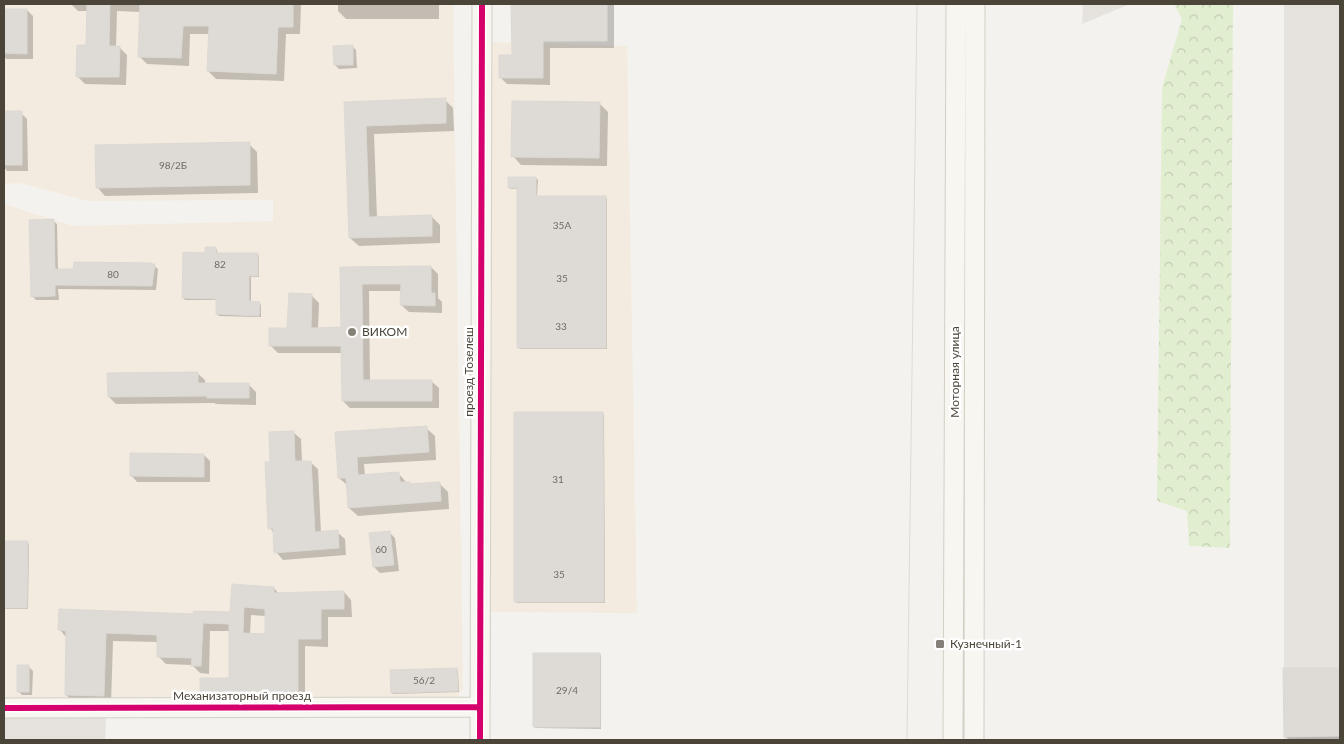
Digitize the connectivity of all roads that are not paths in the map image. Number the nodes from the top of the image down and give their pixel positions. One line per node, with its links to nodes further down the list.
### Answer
1 (482, 4): 6 (main road, проезд Тозелеш)
2 (956, 4): 4 (main road, Моторная улица)
3 (975, 4): 5 (main road, Моторная улица)
4 (955, 304): 5 (main road); 9 (main road, Моторная улица)
5 (974, 304): 10 (main road, Моторная улица)
6 (480, 707): 7 (main road, Механизаторный проезд); 8 (main road, проезд Тозелеш)
7 (4, 708)
8 (480, 740)
9 (954, 740)
10 (974, 740)

